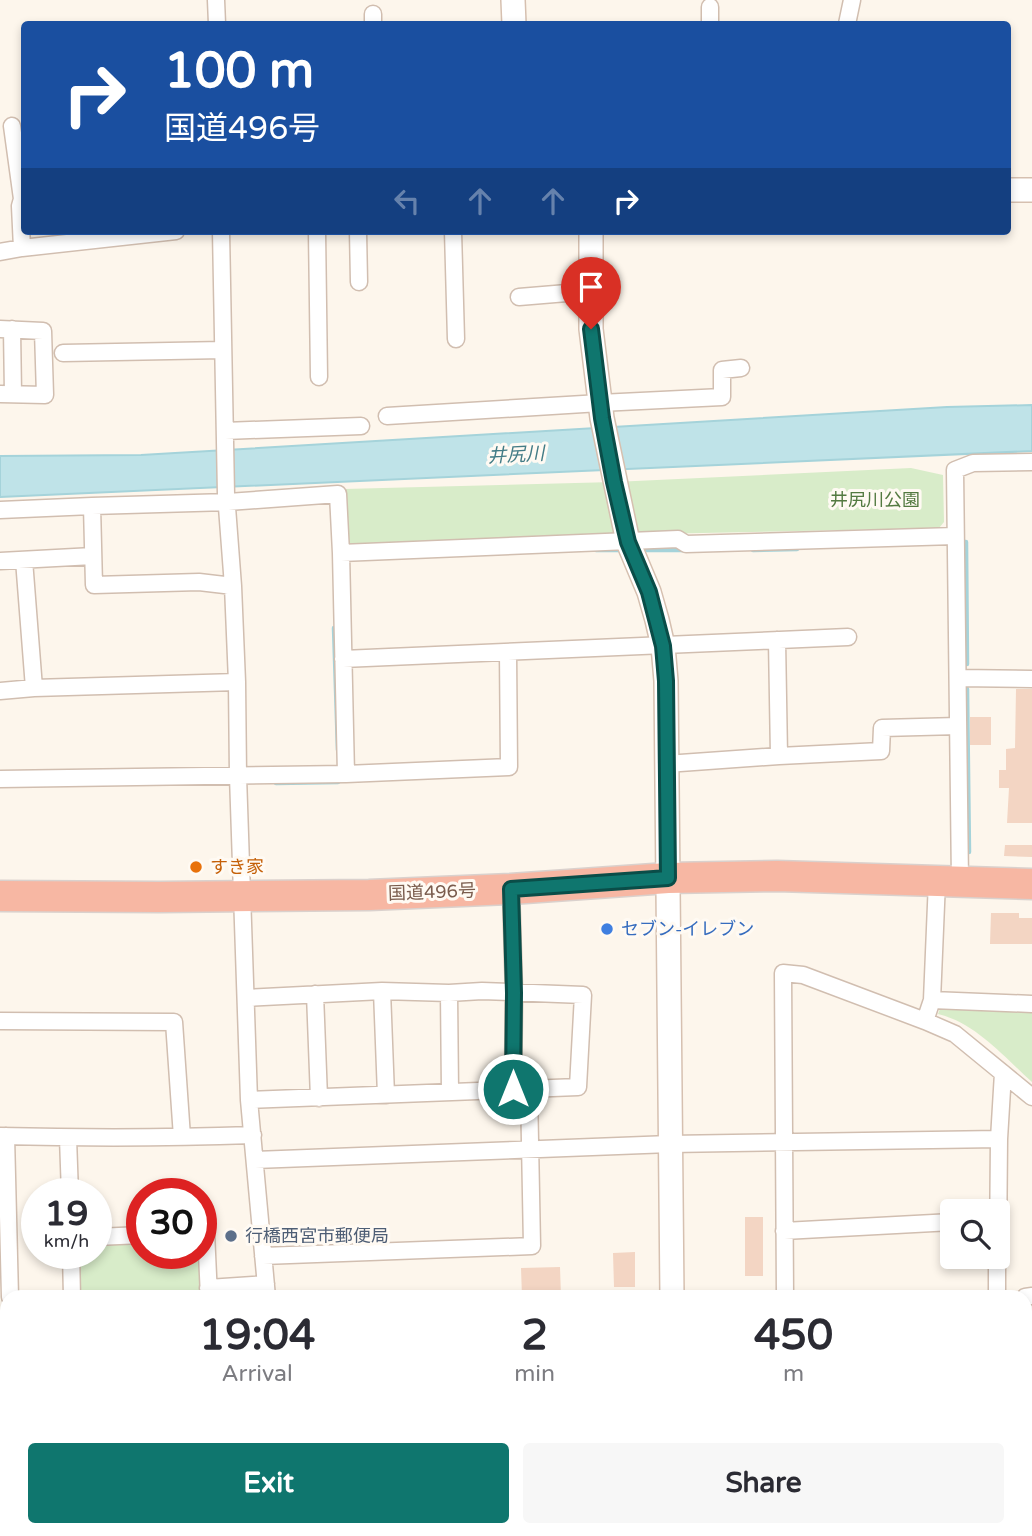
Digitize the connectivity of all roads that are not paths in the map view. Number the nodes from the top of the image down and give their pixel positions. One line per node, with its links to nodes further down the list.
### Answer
1 (216, 0): 5 (street)
2 (513, 0): 6 (street)
3 (852, 0): 8 (street)
4 (710, 7): 7 (street)
5 (217, 21)
6 (514, 21)
7 (710, 21)
8 (848, 21)
9 (12, 126): 12 (street)
10 (1011, 190): 11 (street)
11 (1032, 190)
12 (21, 192)
13 (21, 201): 14 (street)
14 (21, 234)
15 (21, 235): 22 (street)
16 (140, 235): 22 (street)
17 (221, 235): 29 (street)
18 (317, 235): 32 (street)
19 (358, 235): 24 (street)
20 (453, 235): 28 (street)
21 (591, 235): 25 (street)
22 (22, 248): 23 (street)
23 (0, 252)
24 (359, 282)
25 (591, 291): 26 (street); 34 (street)
26 (519, 298)
27 (6, 329): 33 (street); 33 (street)
28 (456, 339)
29 (223, 350): 30 (street); 37 (street)
30 (63, 353)
31 (741, 368): 34 (street)
32 (319, 377)
33 (7, 394)
34 (601, 411): 35 (street); 43 (street)
35 (387, 416)
36 (361, 426): 37 (street)
37 (225, 434): 39 (street)
38 (1032, 462): 42 (street)
39 (227, 498): 40 (street); 44 (street); 48 (street)
40 (92, 506): 41 (street); 45 (street)
41 (0, 510)
42 (956, 536): 43 (street); 54 (street)
43 (628, 542): 44 (street); 51 (street)
44 (341, 553): 53 (street)
45 (93, 556): 46 (street); 48 (street)
46 (24, 560): 47 (street); 57 (street)
47 (0, 561)
48 (233, 586): 56 (street)
49 (848, 637): 50 (street)
50 (777, 640): 51 (street); 60 (street)
51 (663, 646): 52 (street); 61 (street)
52 (508, 652): 53 (street); 62 (street)
53 (343, 659): 62 (street)
54 (958, 678): 55 (street); 59 (street)
55 (1032, 679)
56 (237, 682): 57 (street); 63 (street)
57 (34, 688): 58 (street)
58 (0, 691)
59 (958, 726): 60 (street); 66 (street)
60 (779, 756): 61 (street)
61 (666, 764): 65 (street)
62 (346, 774): 63 (street)
63 (238, 776): 64 (street); 70 (street)
64 (0, 779)
65 (668, 878): 66 (highway, 国道496号); 68 (highway, 国道496号); 93 (street)
66 (948, 882): 67 (highway, 国道496号); 76 (street)
67 (1032, 884)
68 (511, 889): 70 (highway, 国道496号); 73 (street)
69 (0, 896): 70 (highway, 国道496号)
70 (242, 896): 75 (street)
71 (382, 991): 72 (street); 74 (street); 83 (street)
72 (449, 993): 73 (street); 82 (street)
73 (514, 993): 81 (street); 81 (street)
74 (315, 994): 75 (street); 85 (street)
75 (246, 998): 86 (street)
76 (932, 1000): 77 (street); 79 (street)
77 (1032, 1004)
78 (0, 1021): 90 (street)
79 (925, 1021): 80 (street); 92 (street)
80 (1003, 1073): 84 (street); 91 (street)
81 (521, 1089): 82 (street); 94 (street)
82 (450, 1092): 83 (street)
83 (386, 1095): 85 (street)
84 (1032, 1097)
85 (319, 1098): 86 (street)
86 (248, 1100): 87 (street)
87 (253, 1135): 90 (street); 95 (street)
88 (3, 1136): 89 (street); 100 (street)
89 (68, 1138): 90 (street); 96 (street)
90 (182, 1138)
91 (999, 1139): 92 (street); 97 (street)
92 (783, 1143): 93 (street); 99 (street)
93 (670, 1144): 94 (street); 109 (street)
94 (531, 1150): 95 (street); 101 (street)
95 (255, 1160): 101 (street)
96 (69, 1178)
97 (998, 1199)
98 (940, 1223): 99 (street)
99 (784, 1231): 110 (street)
100 (4, 1251): 105 (street)
101 (263, 1256): 108 (street)
102 (71, 1269): 106 (street)
103 (208, 1269): 107 (street)
104 (998, 1269): 111 (street)
105 (9, 1290)
106 (72, 1290)
107 (209, 1290)
108 (266, 1290)
109 (672, 1290)
110 (785, 1290)
111 (997, 1290)

